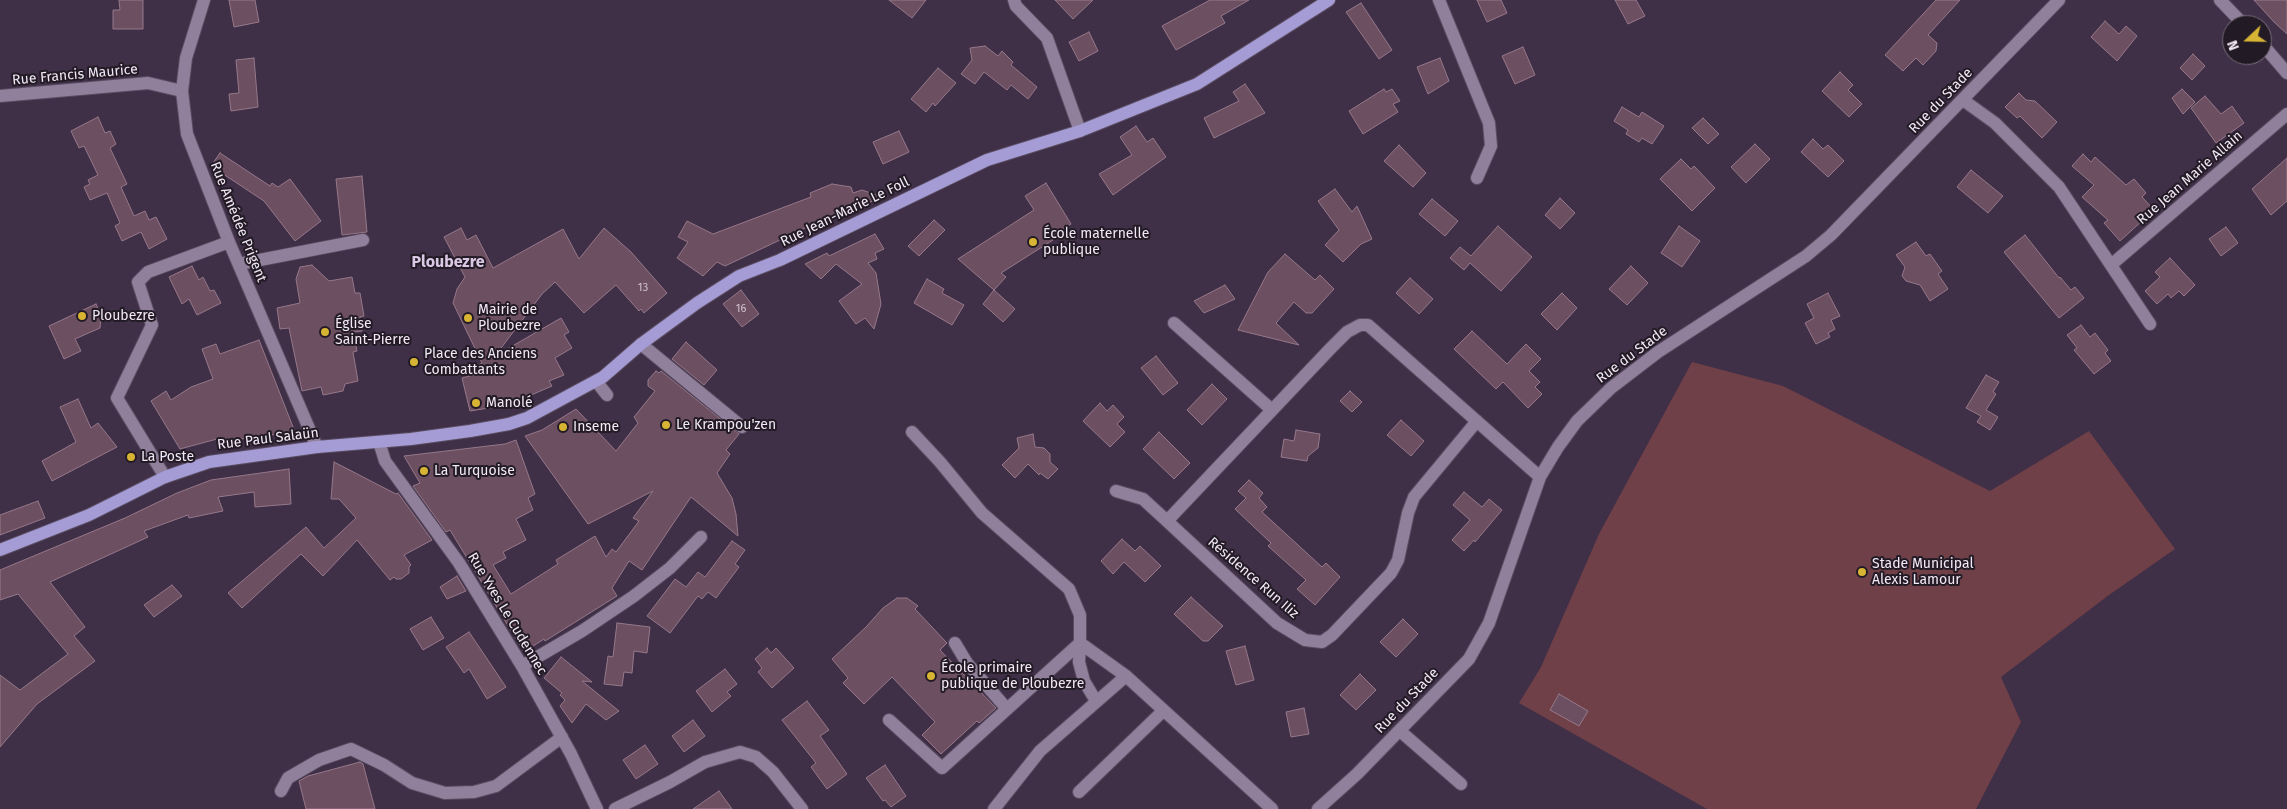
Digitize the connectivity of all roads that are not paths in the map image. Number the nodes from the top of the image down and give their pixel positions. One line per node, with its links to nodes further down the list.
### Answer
1 (204, 0): 10 (street, Rue Amédée Prigent)
2 (1014, 0): 14 (street)
3 (1330, 0): 14 (main road, Rue Jean-Marie Le Foll)
4 (1439, 0): 15 (street)
5 (2059, 0): 12 (street, Rue du Stade)
6 (2220, 0): 7 (street)
7 (2234, 15)
8 (2272, 56): 9 (street)
9 (2287, 73)
10 (182, 91): 11 (street, Rue Francis Maurice); 17 (street, Rue Amédée Prigent)
11 (0, 96)
12 (1963, 100): 19 (street); 32 (street, Rue du Stade)
13 (2287, 114): 19 (street, Rue Jean Marie Allain)
14 (1080, 132): 22 (main road, Rue Jean-Marie Le Foll)
15 (1477, 178)
16 (364, 240): 18 (street)
17 (229, 242): 18 (street, Rue Amédée Prigent); 31 (street)
18 (239, 264): 30 (street, Rue Amédée Prigent)
19 (2111, 265): 21 (street)
20 (1174, 323): 25 (street)
21 (2150, 324)
22 (641, 344): 23 (main road, Rue Jean-Marie Le Foll); 26 (street)
23 (596, 382): 24 (street); 29 (main road, Rue Jean-Marie Le Foll)
24 (607, 395)
25 (1272, 410): 27 (street); 34 (street)
26 (739, 421)
27 (1477, 421): 32 (street); 34 (street, Résidence Run Iliz)
28 (912, 432): 38 (street)
29 (379, 442): 30 (main road, Rue Paul Salaün); 39 (street, Rue Yves Le Cudennec)
30 (317, 447): 31 (main road, Rue Paul Salaün)
31 (165, 476): 36 (main road, Rue Paul Salaün)
32 (1540, 477): 45 (street, Rue du Stade)
33 (1116, 490): 34 (street, Résidence Run Iliz)
34 (1166, 521)
35 (701, 537): 39 (street)
36 (0, 550)
37 (955, 643): 42 (street)
38 (1080, 643): 40 (street); 41 (street); 42 (street)
39 (522, 666): 46 (street, Rue Yves Le Cudennec)
40 (1126, 676): 41 (street); 43 (street)
41 (1096, 701): 53 (street)
42 (1007, 709): 44 (street)
43 (1163, 711): 49 (street); 54 (street)
44 (889, 720)
45 (1400, 731): 47 (street); 55 (street, Rue du Stade)
46 (562, 737): 48 (street); 50 (street, Rue Yves Le Cudennec)
47 (1461, 784)
48 (280, 791)
49 (1079, 792)
50 (597, 809)
51 (615, 809): 52 (street)
52 (802, 809)
53 (994, 809)
54 (1272, 809)
55 (1318, 809)

